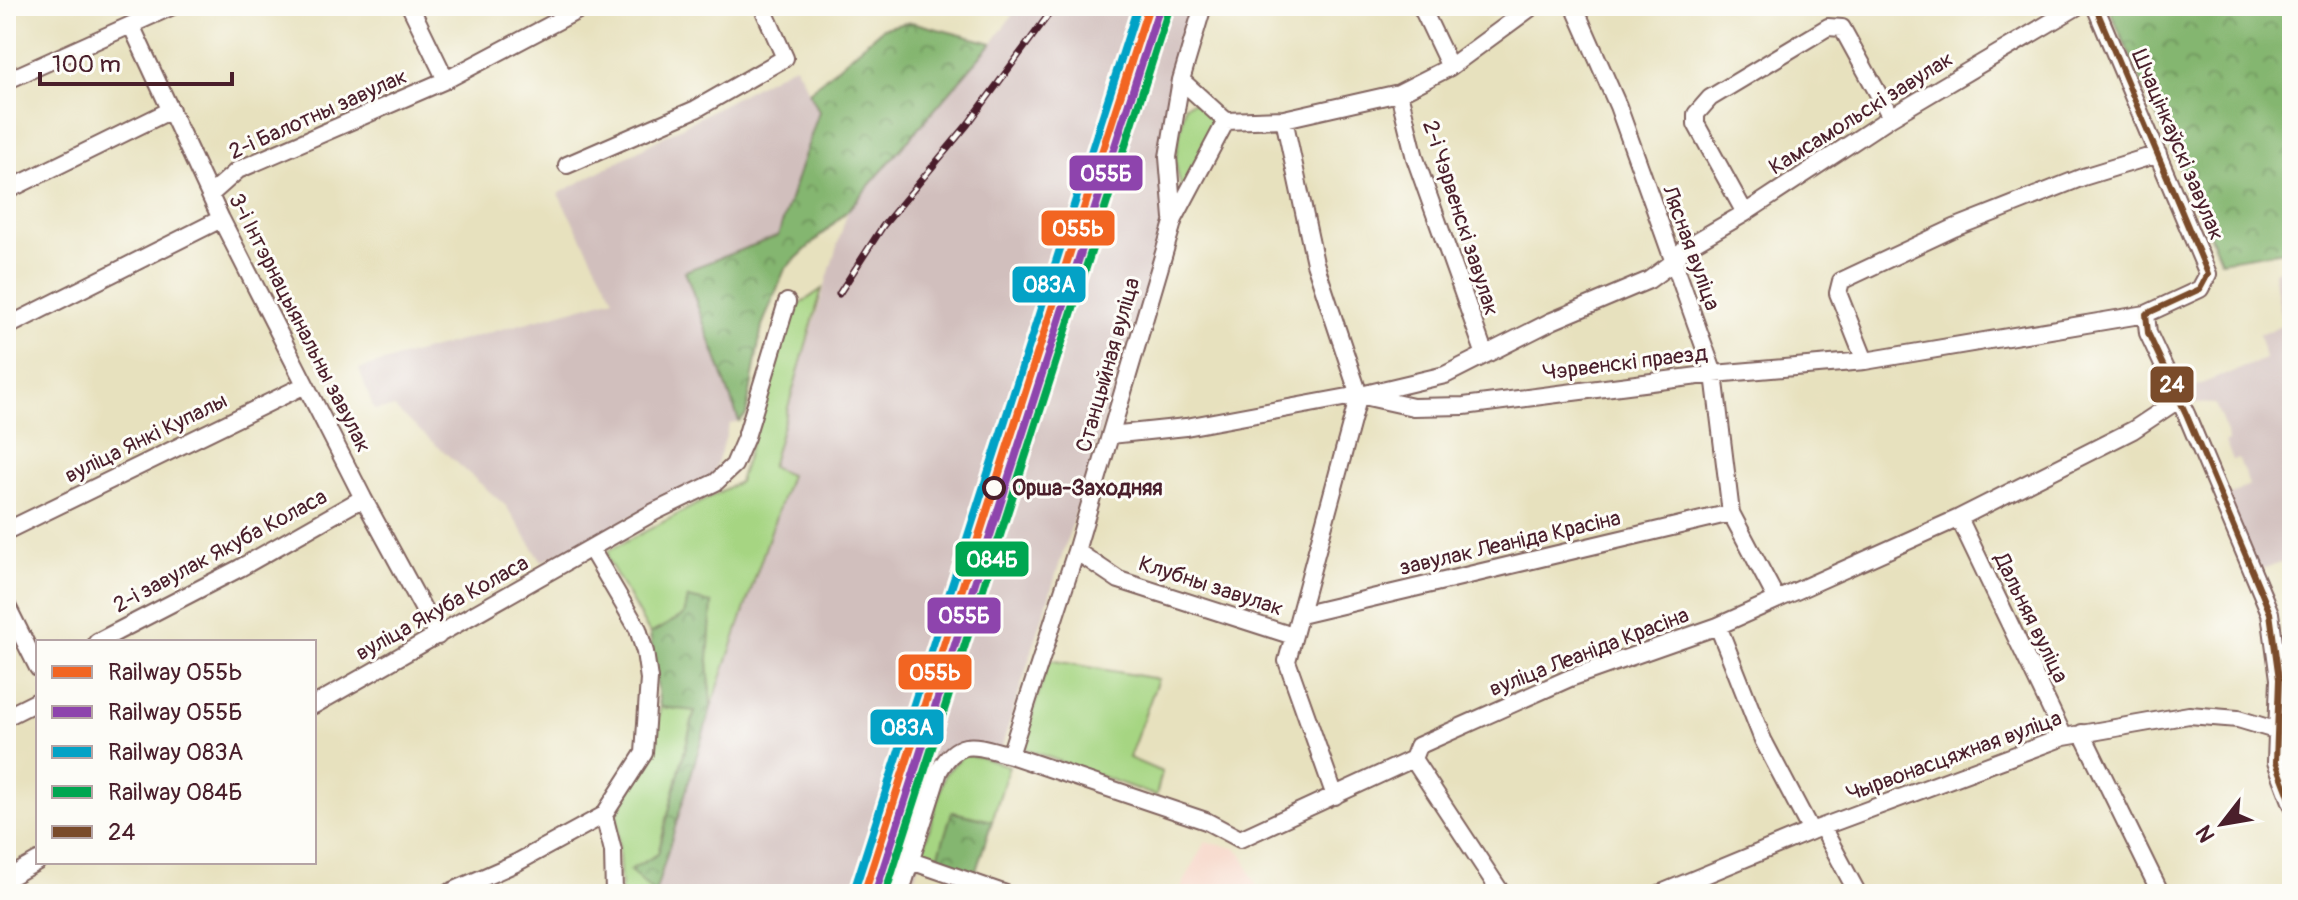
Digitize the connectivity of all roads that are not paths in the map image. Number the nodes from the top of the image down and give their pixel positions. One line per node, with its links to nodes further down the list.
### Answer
1 (173, 6): 11 (street)
2 (410, 6): 13 (street)
3 (586, 6): 13 (street, 2-і Балотны завулак)
4 (762, 6): 22 (street)
5 (1203, 6): 14 (street)
6 (1421, 6): 12 (street)
7 (1533, 6): 12 (street)
8 (1574, 6): 28 (street, Лясная вуліца)
9 (2078, 6): 18 (street, Камсамольскі завулак)
10 (2095, 6): 21 (street, Шчацінкаўскі завулак)
11 (131, 25): 15 (street); 17 (street, 3-і Інтэрнацыянальны завулак)
12 (1450, 67): 16 (street)
13 (446, 80): 24 (street, 2-і Балотны завулак)
14 (1181, 80): 20 (street); 27 (street)
15 (6, 81)
16 (1399, 93): 19 (street); 32 (street, 2-і Чэрвенскі завулак)
17 (171, 110): 23 (street); 24 (street, 3-і Інтэрнацыянальны завулак)
18 (1891, 117): 25 (street, Камсамольскі завулак); 25 (street)
19 (1284, 119): 20 (street); 36 (street)
20 (1226, 121): 27 (street, Станцыйная вуліца)
21 (2158, 154): 30 (street, Шчацінкаўскі завулак); 33 (street)
22 (567, 165)
23 (6, 191)
24 (211, 194): 26 (street, 3-і Інтэрнацыянальны завулак)
25 (1745, 213): 28 (street, Камсамольскі завулак)
26 (221, 219): 31 (street); 35 (street, 3-і Інтэрнацыянальны завулак)
27 (1174, 219): 38 (street, Станцыйная вуліца)
28 (1672, 263): 32 (street, Камсамольскі завулак); 34 (street, Лясная вуліца)
29 (787, 302): 43 (street, вуліца Якуба Коласа)
30 (2146, 314): 33 (street, Чэрвенскі праезд); 37 (street)
31 (6, 327)
32 (1485, 355): 36 (street, Камсамольскі завулак)
33 (1865, 361): 34 (street, Чэрвенскі праезд)
34 (1714, 374): 36 (street, Чэрвенскі праезд); 40 (street, Лясная вуліца)
35 (305, 385): 39 (street, 3-і Інтэрнацыянальны завулак); 42 (street, вуліца Янкі Купалы)
36 (1359, 395): 38 (street, Чэрвенскі праезд); 47 (street)
37 (2178, 400): 41 (street, вуліца Леаніда Красіна); 56 (street)
38 (1110, 435): 44 (street, Станцыйная вуліца)
39 (363, 498): 49 (street, 3-і Інтэрнацыянальны завулак); 51 (street, 2-і завулак Якуба Коласа)
40 (1731, 513): 45 (street, Лясная вуліца); 47 (street, завулак Леаніда Красіна)
41 (1959, 518): 45 (street, вуліца Леаніда Красіна); 58 (street, Дальняя вуліца)
42 (6, 531)
43 (591, 549): 49 (street, вуліца Якуба Коласа); 63 (street)
44 (1076, 551): 50 (street, Клубны завулак); 59 (street, Станцыйная вуліца)
45 (1776, 598): 48 (street, вуліца Леаніда Красіна)
46 (6, 604): 52 (street)
47 (1300, 615): 50 (street)
48 (1718, 626): 60 (street, вуліца Леаніда Красіна); 64 (street)
49 (438, 636): 54 (street, вуліца Якуба Коласа)
50 (1293, 636): 61 (street)
51 (101, 640)
52 (36, 664)
53 (36, 702): 55 (street)
54 (316, 704)
55 (6, 717)
56 (2275, 730): 57 (street, Чырвонасцяжная вуліца); 62 (street)
57 (2082, 733): 58 (street, Чырвонасцяжная вуліца); 75 (street)
58 (2064, 737): 64 (street, Чырвонасцяжная вуліца)
59 (1010, 755): 61 (street, вуліца Леаніда Красіна); 65 (street)
60 (1413, 759): 61 (street, вуліца Леаніда Красіна); 72 (street)
61 (1335, 796)
62 (2292, 804)
63 (604, 815): 68 (street); 69 (street)
64 (1816, 829): 73 (street, Чырвонасцяжная вуліца); 74 (street)
65 (911, 861): 70 (street); 71 (street)
66 (36, 862): 67 (street)
67 (6, 879)
68 (446, 894)
69 (614, 894)
70 (900, 894)
71 (1006, 894)
72 (1502, 894)
73 (1659, 894)
74 (1858, 894)
75 (2161, 894)

